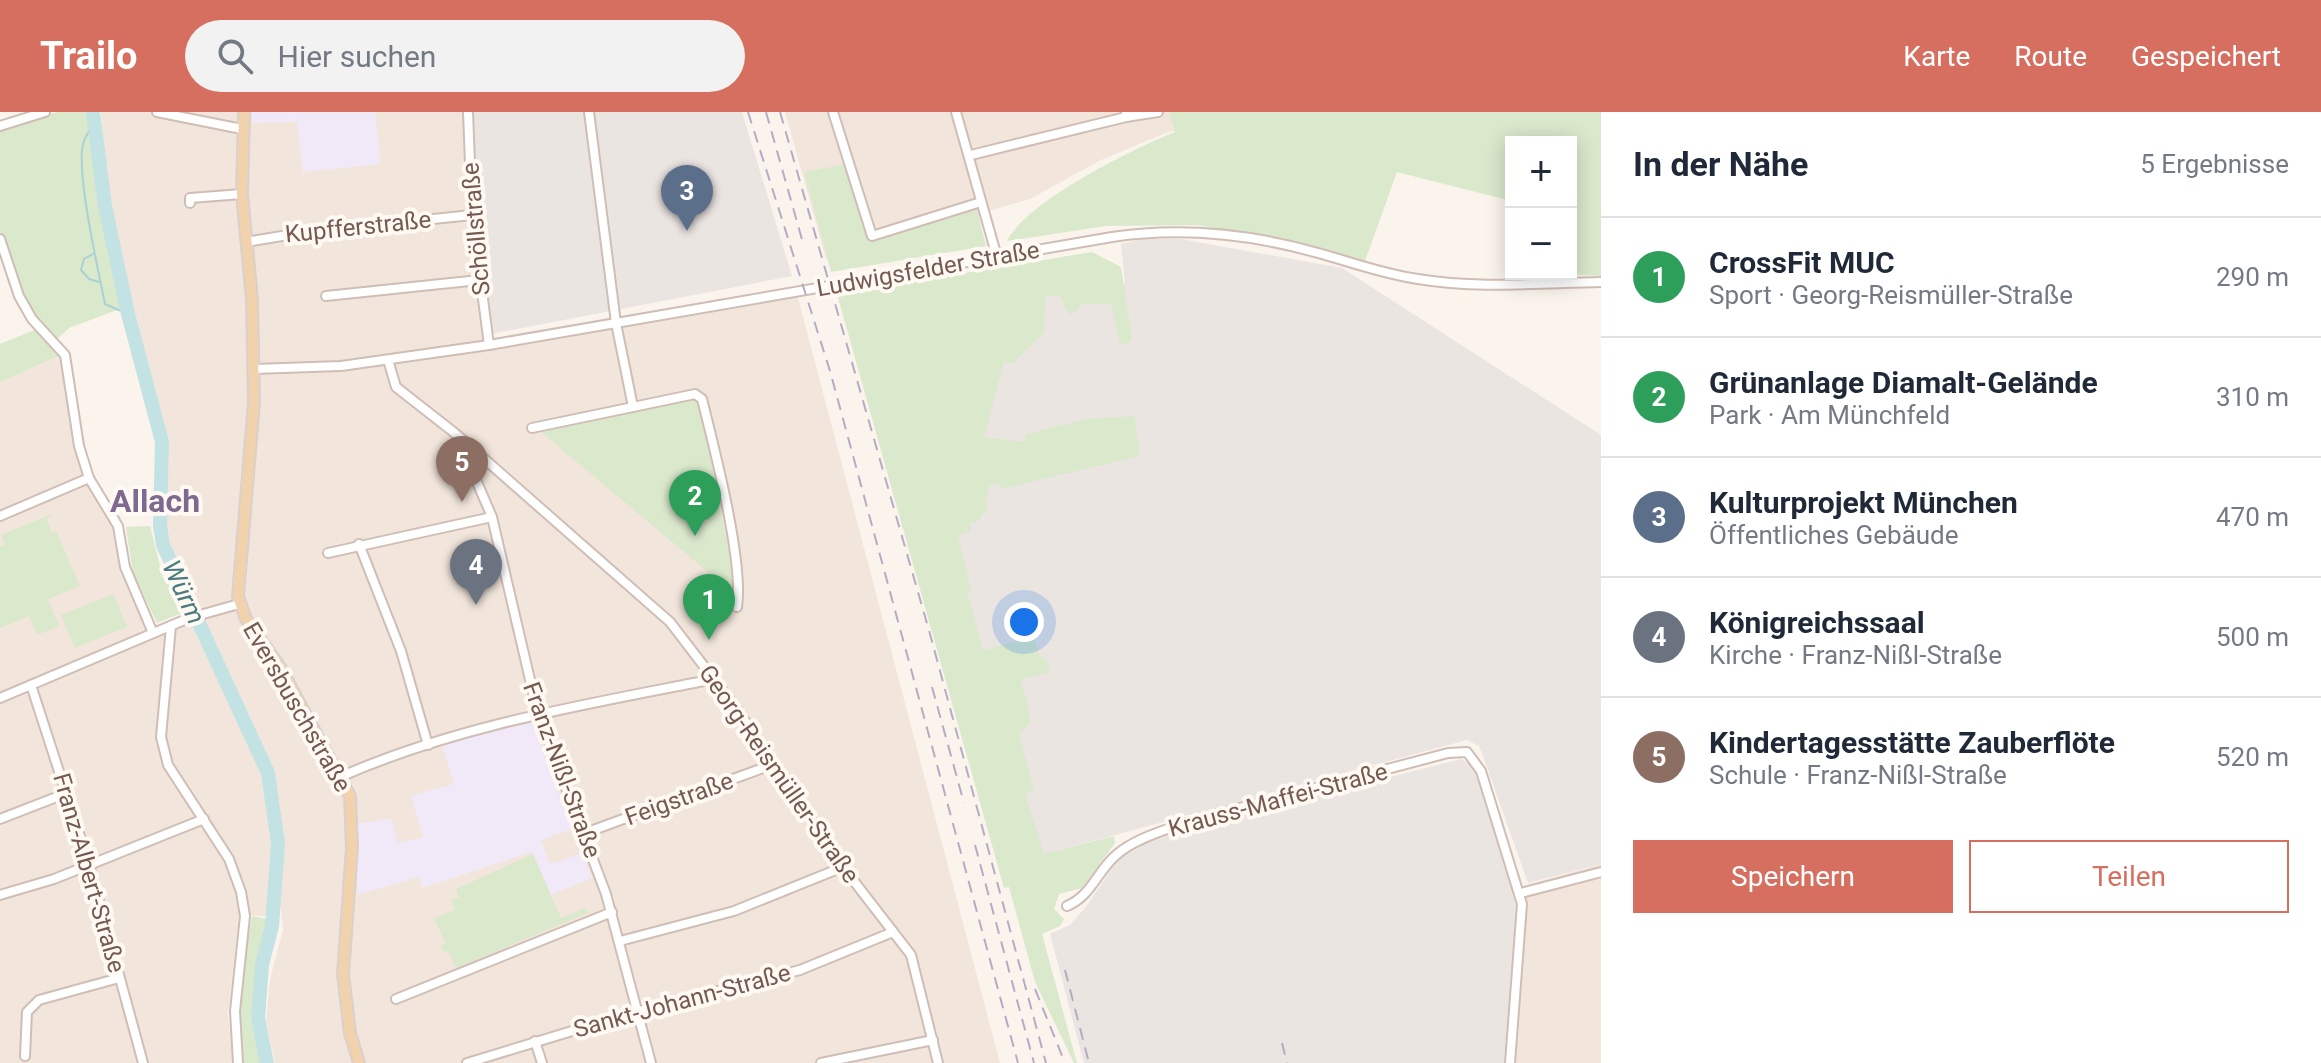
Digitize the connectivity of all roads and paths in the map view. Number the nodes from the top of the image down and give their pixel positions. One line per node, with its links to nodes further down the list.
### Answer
1 (45, 112): 10 (street)
2 (157, 112): 11 (street)
3 (244, 112): 11 (main road, Eversbuschstraße)
4 (468, 112): 16 (street, Schöllstraße)
5 (589, 112): 23 (street)
6 (833, 112): 14 (street)
7 (956, 112): 12 (street)
8 (1158, 112): 9 (street)
9 (1126, 115): 12 (street)
10 (0, 126)
11 (242, 129): 13 (main road, Eversbuschstraße)
12 (971, 155): 14 (street)
13 (242, 194): 15 (street); 18 (main road, Eversbuschstraße)
14 (981, 202): 19 (street)
15 (190, 203)
16 (472, 215): 18 (street, Kupfferstraße); 20 (street, Schöllstraße)
17 (0, 239): 30 (street)
18 (246, 242): 26 (main road, Eversbuschstraße)
19 (997, 257): 21 (street, Ludwigsfelder Straße); 23 (street, Ludwigsfelder Straße)
20 (479, 280): 22 (street); 24 (street, Schöllstraße)
21 (1601, 282)
22 (326, 296)
23 (616, 323): 24 (street, Ludwigsfelder Straße); 27 (street)
24 (489, 345): 25 (street, Ludwigsfelder Straße)
25 (388, 360): 26 (street, Ludwigsfelder Straße); 29 (street, Georg-Reismüller-Straße)
26 (254, 369): 35 (main road, Eversbuschstraße)
27 (633, 407): 28 (street); 36 (street)
28 (532, 428)
29 (456, 434): 32 (street, Franz-Nißl-Straße); 39 (street, Georg-Reismüller-Straße)
30 (89, 478): 31 (street); 38 (street)
31 (0, 516)
32 (492, 517): 33 (street); 42 (street, Franz-Nißl-Straße)
33 (359, 544): 34 (street); 43 (street)
34 (328, 553)
35 (239, 604): 37 (street); 45 (main road, Eversbuschstraße)
36 (737, 607)
37 (171, 626): 38 (street); 48 (street)
38 (153, 633): 40 (street)
39 (714, 679): 42 (street); 44 (street, Georg-Reismüller-Straße)
40 (31, 685): 41 (street); 46 (street, Franz-Albert-Straße)
41 (0, 698)
42 (538, 714): 43 (street); 49 (street, Franz-Nißl-Straße)
43 (428, 745): 45 (street)
44 (774, 764): 49 (street, Feigstraße); 51 (street, Georg-Reismüller-Straße)
45 (340, 777): 67 (main road, Eversbuschstraße)
46 (67, 793): 47 (street); 50 (street, Franz-Albert-Straße)
47 (0, 819)
48 (204, 819): 50 (street); 66 (street)
49 (585, 833): 56 (street, Franz-Nißl-Straße)
50 (89, 864): 54 (street); 59 (street, Franz-Albert-Straße)
51 (843, 867): 57 (street, Georg-Reismüller-Straße); 58 (street)
52 (1601, 872): 53 (street)
53 (1521, 893): 55 (street, Krauss-Maffei-Straße); 73 (street)
54 (0, 895)
55 (1067, 906)
56 (612, 912): 58 (street, Franz-Nißl-Straße); 60 (street)
57 (893, 932): 61 (street, Sankt-Johann-Straße); 62 (street, Georg-Reismüller-Straße)
58 (620, 941): 61 (street, Franz-Nißl-Straße)
59 (119, 978): 64 (street); 65 (street, Franz-Albert-Straße)
60 (396, 999)
61 (635, 1012): 63 (street, Sankt-Johann-Straße); 70 (street, Franz-Nißl-Straße)
62 (933, 1040): 71 (street); 72 (street, Georg-Reismüller-Straße)
63 (535, 1041): 68 (street, Sankt-Johann-Straße); 69 (street)
64 (25, 1056)
65 (143, 1063)
66 (238, 1063)
67 (359, 1063)
68 (467, 1063)
69 (542, 1063)
70 (651, 1063)
71 (821, 1063)
72 (938, 1063)
73 (1510, 1063)

